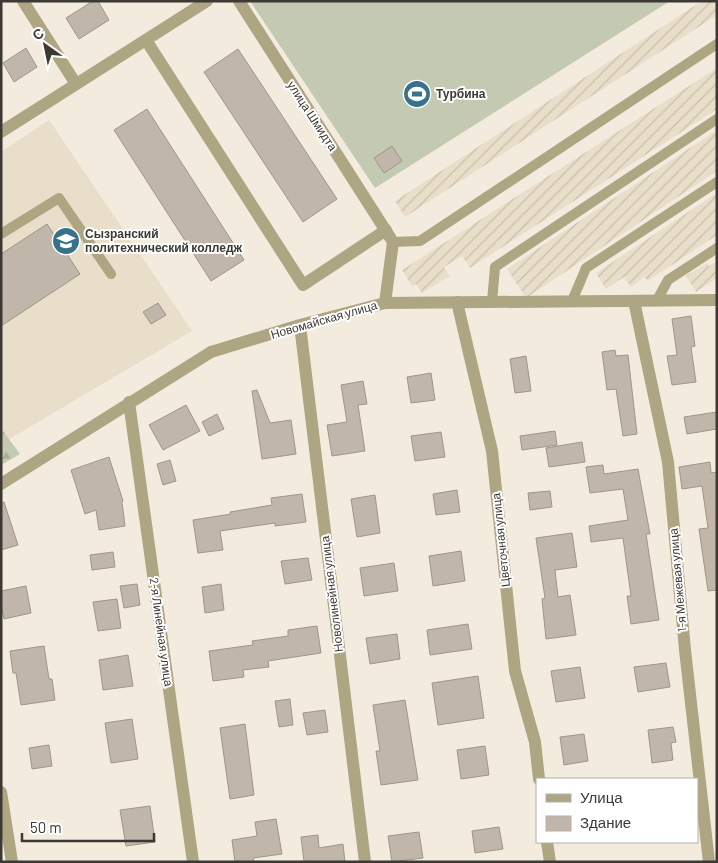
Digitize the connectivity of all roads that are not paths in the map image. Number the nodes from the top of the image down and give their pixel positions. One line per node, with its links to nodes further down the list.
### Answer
1 (23, 1): 6 (street)
2 (207, 1): 4 (street)
3 (239, 1): 10 (street, улица Шмидта)
4 (146, 40): 6 (street); 10 (street)
5 (717, 44): 12 (lane)
6 (76, 84): 8 (street)
7 (717, 119): 20 (lane)
8 (1, 132)
9 (717, 182): 17 (lane)
10 (386, 230): 12 (street, улица Шмидта)
11 (1, 234): 14 (lane)
12 (393, 242): 21 (street)
13 (717, 248): 15 (lane)
14 (111, 274)
15 (658, 300): 16 (street, Новомайская улица); 18 (street, Новомайская улица)
16 (717, 300)
17 (572, 301): 18 (street, Новомайская улица); 20 (street, Новомайская улица)
18 (634, 301): 32 (street, 1-я Межевая улица)
19 (457, 302): 20 (street, Новомайская улица); 21 (street, Новомайская улица); 25 (street, Цветочная улица)
20 (492, 302)
21 (385, 303): 22 (street, Новомайская улица)
22 (300, 325): 23 (street, Новомайская улица); 30 (street, Новолинейная улица)
23 (129, 402): 24 (street, Новомайская улица); 29 (street, 2-я Линейная улица)
24 (1, 484)
25 (539, 778)
26 (1, 792): 28 (street)
27 (547, 843): 31 (street)
28 (12, 862)
29 (193, 862)
30 (364, 862)
31 (550, 862)
32 (709, 862)

